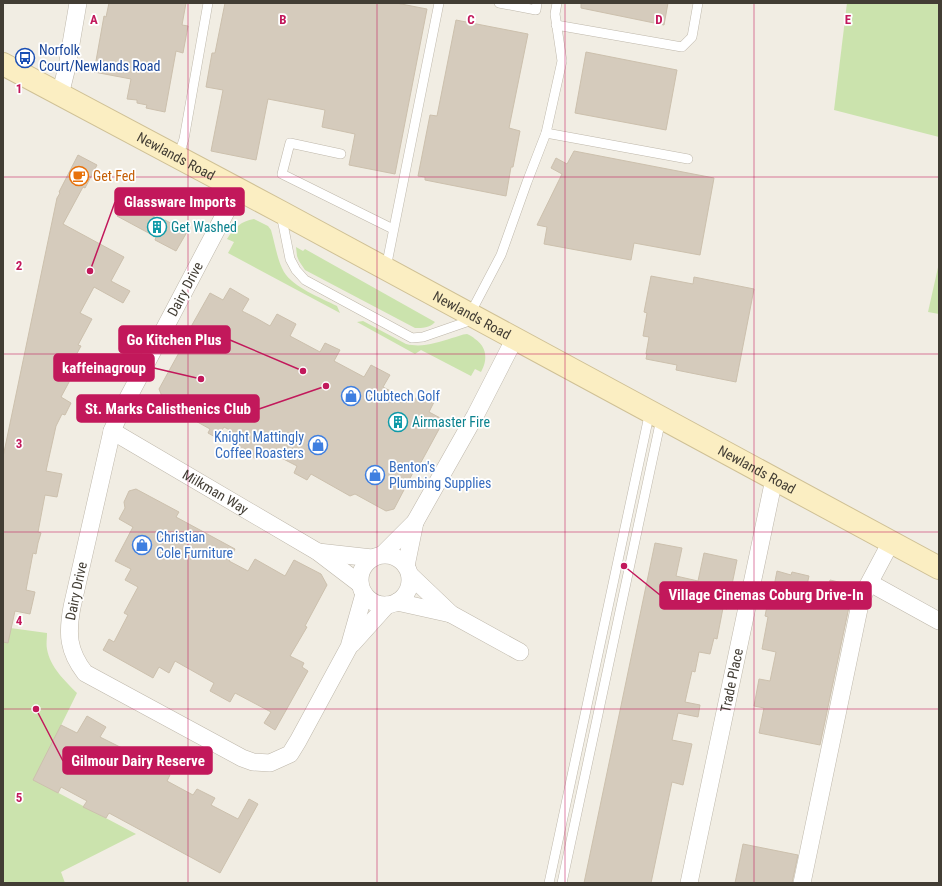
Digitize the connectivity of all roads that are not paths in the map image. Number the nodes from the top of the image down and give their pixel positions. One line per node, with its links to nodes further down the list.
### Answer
1 (78, 3): 10 (street)
2 (208, 3): 13 (lane)
3 (439, 3): 17 (lane)
4 (499, 3): 5 (lane)
5 (537, 3)
6 (557, 3): 8 (lane)
7 (698, 3): 8 (lane)
8 (556, 25): 11 (lane)
9 (3, 64): 10 (street, Newlands Road)
10 (60, 95): 13 (street, Newlands Road)
11 (546, 133): 14 (lane); 19 (lane)
12 (341, 154): 17 (lane)
13 (178, 157): 15 (street, Newlands Road)
14 (688, 159)
15 (238, 189): 16 (street, Newlands Road); 22 (street, Dairy Drive)
16 (281, 212): 18 (street, Newlands Road); 19 (lane)
17 (393, 229): 18 (lane)
18 (386, 268): 19 (street, Newlands Road)
19 (474, 316): 20 (street, Newlands Road)
20 (514, 338): 21 (street, Newlands Road); 24 (street)
21 (656, 414): 23 (street, Newlands Road); 37 (lane); 38 (lane)
22 (112, 431): 26 (street, Milkman Way); 35 (street, Dairy Drive)
23 (774, 479): 25 (street, Newlands Road); 39 (street, Trade Place)
24 (415, 522): 27 (street); 29 (street)
25 (890, 542): 28 (street, Newlands Road); 30 (street)
26 (318, 552): 27 (street, Milkman Way); 31 (street, Milkman Way)
27 (377, 556): 29 (street); 31 (street)
28 (939, 568)
29 (408, 570): 32 (street); 33 (street)
30 (870, 583): 34 (street); 40 (street)
31 (362, 589): 32 (street); 35 (street, Dairy Drive)
32 (392, 603): 33 (street); 35 (street, Dairy Drive)
33 (451, 614): 36 (street)
34 (939, 621)
35 (349, 647)
36 (520, 652)
37 (549, 883)
38 (562, 883)
39 (689, 883)
40 (802, 883)

